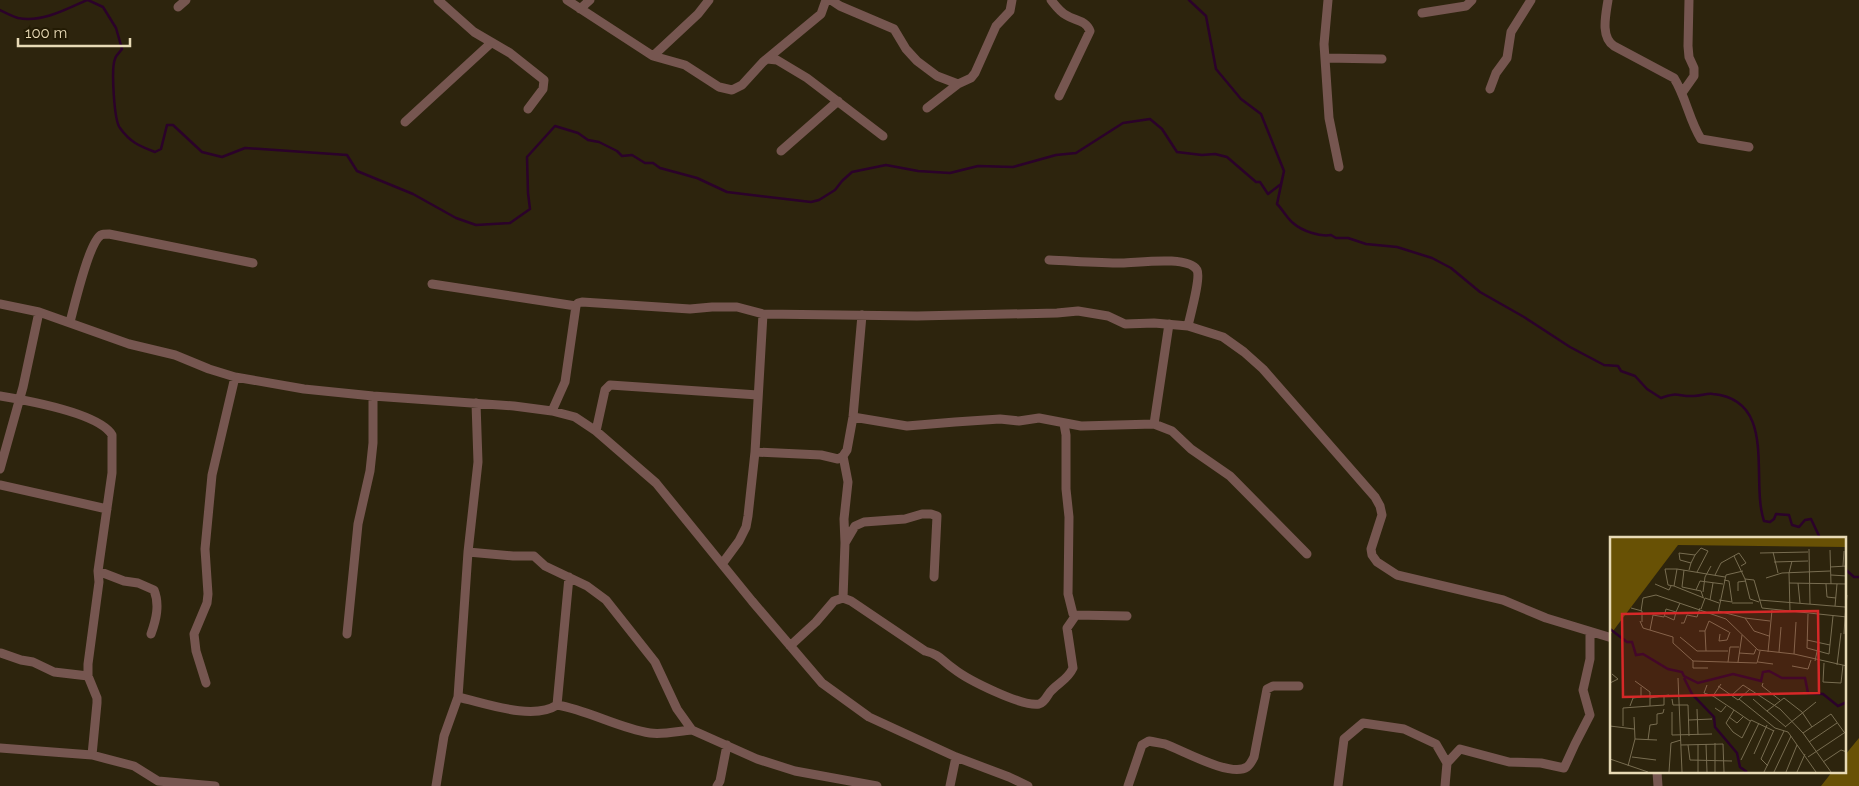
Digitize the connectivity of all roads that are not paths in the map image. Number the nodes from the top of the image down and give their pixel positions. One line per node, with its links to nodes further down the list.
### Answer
1 (186, 0): 15 (street)
2 (438, 0): 18 (street)
3 (567, 0): 16 (street)
4 (590, 0): 16 (street)
5 (709, 0): 19 (street)
6 (826, 0): 21 (street)
7 (831, 0): 23 (street)
8 (1012, 0): 23 (street)
9 (1051, 0): 26 (street)
10 (1328, 0): 20 (street)
11 (1472, 0): 17 (street)
12 (1531, 0): 24 (street)
13 (1608, 0): 25 (street)
14 (1689, 0): 25 (street)
15 (178, 7)
16 (580, 9): 19 (street)
17 (1422, 13)
18 (491, 43): 29 (street); 30 (street)
19 (653, 56): 21 (street)
20 (1325, 58): 22 (street); 34 (street)
21 (767, 59): 27 (street)
22 (1382, 59)
23 (958, 84): 28 (street)
24 (1490, 90)
25 (1682, 93): 32 (street)
26 (1059, 96)
27 (838, 101): 31 (street); 33 (street)
28 (927, 108)
29 (528, 109)
30 (405, 122)
31 (883, 136)
32 (1749, 147)
33 (781, 151)
34 (1339, 167)
35 (1049, 260): 45 (street)
36 (253, 263): 43 (street)
37 (432, 284): 39 (street)
38 (0, 304): 40 (street)
39 (576, 306): 41 (street); 52 (street)
40 (39, 312): 43 (street); 50 (street)
41 (763, 314): 42 (street); 47 (street)
42 (862, 315): 44 (street); 53 (street)
43 (70, 322): 46 (street)
44 (1169, 324): 45 (street); 55 (street)
45 (1188, 326): 72 (street)
46 (234, 377): 49 (street); 79 (street)
47 (758, 395): 56 (street); 57 (street)
48 (0, 396): 50 (street)
49 (373, 396): 51 (street); 74 (street)
50 (19, 399): 59 (street); 61 (street)
51 (476, 403): 52 (street); 63 (street)
52 (552, 411): 56 (street)
53 (854, 417): 54 (street); 58 (street)
54 (1064, 424): 55 (street); 70 (street)
55 (1154, 424): 64 (street)
56 (596, 431): 65 (street)
57 (755, 452): 58 (street); 65 (street)
58 (842, 456): 62 (street)
59 (0, 469)
60 (0, 485): 61 (street)
61 (107, 509): 66 (street)
62 (845, 543): 68 (street); 69 (street)
63 (468, 552): 67 (street); 81 (street)
64 (1306, 554)
65 (722, 564): 76 (street)
66 (98, 571): 73 (street); 78 (street)
67 (569, 577): 82 (street); 83 (street)
68 (934, 577)
69 (843, 598): 70 (street); 76 (street)
70 (1076, 615): 71 (street)
71 (1127, 616)
72 (1590, 632): 75 (street); 88 (street)
73 (151, 634)
74 (347, 634)
75 (1610, 637)
76 (790, 646): 87 (street)
77 (2, 653): 78 (street)
78 (88, 676): 86 (street)
79 (206, 683)
80 (1299, 686): 95 (street)
81 (458, 697): 82 (street); 90 (street)
82 (557, 705): 83 (street)
83 (692, 730): 84 (street)
84 (727, 745): 91 (street); 92 (street)
85 (0, 748): 86 (street)
86 (92, 755): 89 (street)
87 (956, 757): 93 (street); 94 (street)
88 (1447, 763): 96 (street); 97 (street)
89 (215, 786)
90 (436, 786)
91 (717, 786)
92 (877, 786)
93 (950, 786)
94 (1028, 786)
95 (1128, 786)
96 (1338, 786)
97 (1445, 786)

